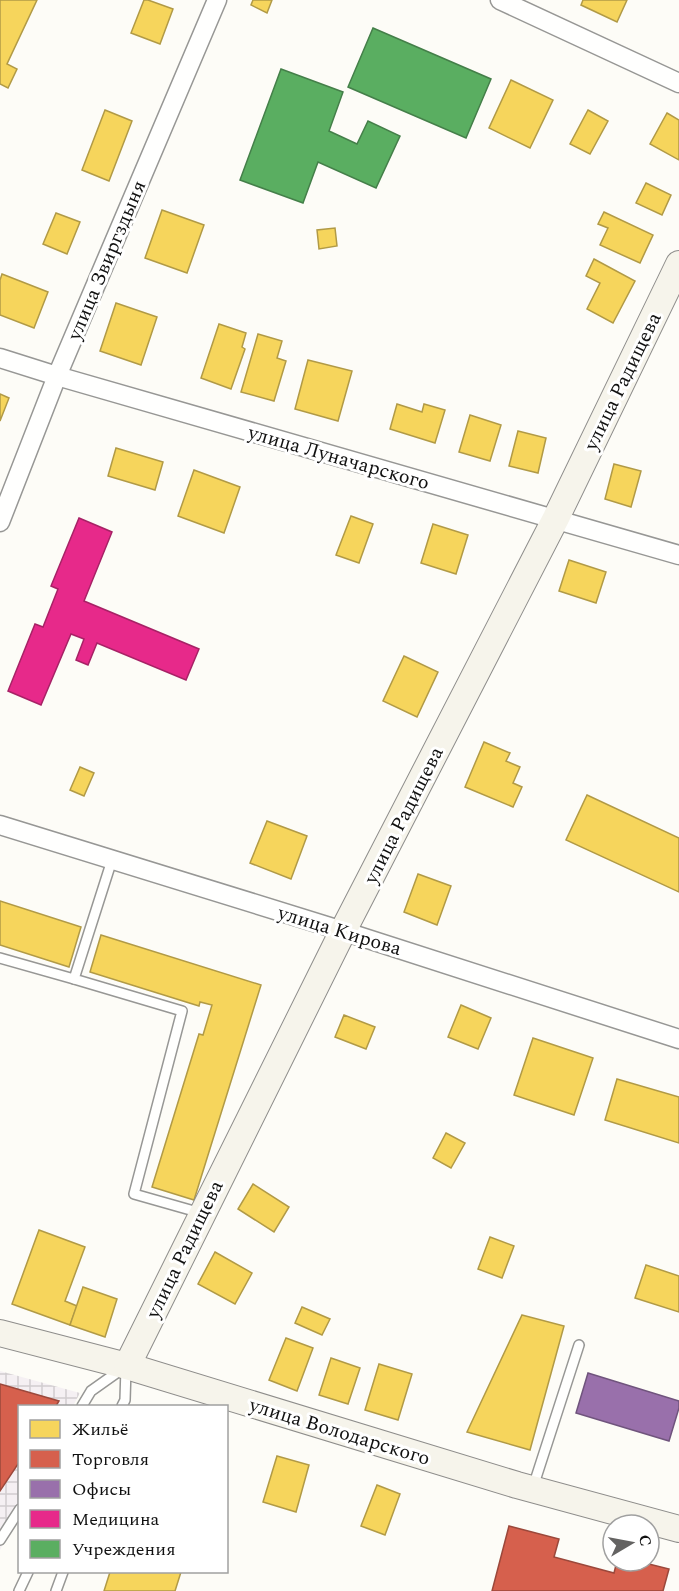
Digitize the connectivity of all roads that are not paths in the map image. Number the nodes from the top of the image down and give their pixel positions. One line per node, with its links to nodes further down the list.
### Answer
1 (217, 0): 6 (street, улица Звиргздыня)
2 (500, 0): 3 (street)
3 (679, 83)
4 (679, 264): 7 (main road, улица Радищева)
5 (0, 358): 6 (street, улица Луначарского)
6 (57, 376): 7 (street, улица Луначарского); 8 (street, улица Звиргздыня)
7 (556, 518): 9 (street, улица Луначарского); 12 (main road, улица Радищева)
8 (0, 522)
9 (679, 555)
10 (0, 825): 11 (street, улица Кирова)
11 (112, 860): 12 (street, улица Кирова); 14 (lane)
12 (343, 931): 15 (street, улица Кирова); 16 (main road, улица Радищева)
13 (0, 958): 14 (lane)
14 (74, 979): 16 (lane)
15 (679, 1040)
16 (202, 1213): 19 (main road, улица Радищева)
17 (0, 1333): 19 (main road, улица Володарского)
18 (579, 1345): 22 (lane)
19 (127, 1366): 20 (lane); 21 (lane); 22 (main road, улица Володарского)
20 (83, 1405)
21 (123, 1405)
22 (532, 1489): 24 (main road, улица Володарского)
23 (18, 1512): 25 (lane)
24 (679, 1529)
25 (0, 1540)
26 (28, 1573): 28 (lane)
27 (63, 1573): 29 (lane)
28 (19, 1591)
29 (56, 1591)

